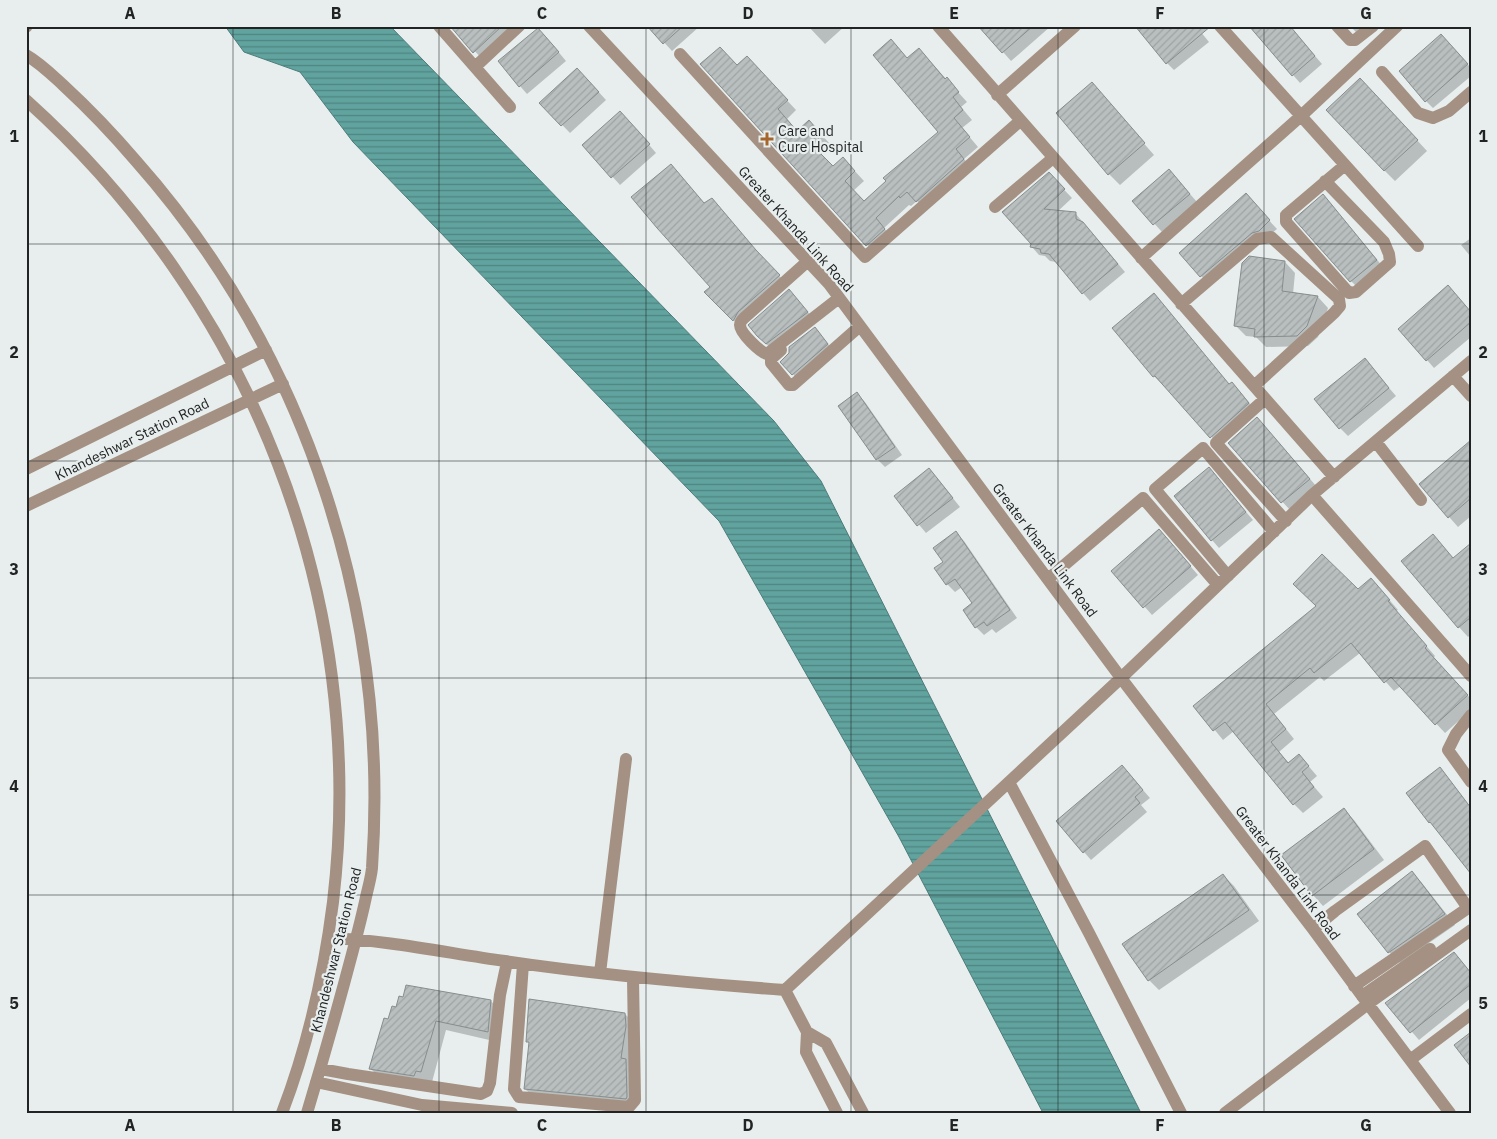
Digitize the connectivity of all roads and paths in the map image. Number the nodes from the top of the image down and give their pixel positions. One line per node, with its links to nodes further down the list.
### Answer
1 (439, 26): 12 (street)
2 (519, 26): 12 (street)
3 (589, 26): 26 (street, Greater Khanda Link Road)
4 (938, 26): 15 (street)
5 (1075, 26): 15 (street)
6 (1220, 26): 18 (street)
7 (1337, 26): 8 (street)
8 (1373, 26)
9 (1398, 26): 18 (street)
10 (680, 54): 19 (street)
11 (26, 55): 30 (street, Khandeshwar Station Road)
12 (475, 67): 17 (street)
13 (1382, 72): 14 (street)
14 (1471, 92)
15 (997, 95): 19 (street)
16 (26, 100): 32 (street, Khandeshwar Station Road)
17 (510, 106)
18 (1301, 116): 21 (street); 25 (street)
19 (1020, 121): 20 (street)
20 (1053, 158): 23 (street); 25 (street)
21 (1345, 165): 22 (street); 24 (street)
22 (1325, 181): 22 (street)
23 (995, 207)
24 (1418, 246)
25 (1141, 258): 28 (street)
26 (808, 261): 27 (street, Greater Khanda Link Road); 27 (street)
27 (841, 300): 29 (street, Greater Khanda Link Road); 29 (street)
28 (1181, 304): 35 (street); 35 (street)
29 (860, 326): 48 (street, Greater Khanda Link Road)
30 (266, 350): 32 (street, Khandeshwar Station Road); 34 (street, Khandeshwar Station Road)
31 (1471, 361): 33 (street)
32 (235, 367): 37 (street, Khandeshwar Station Road); 40 (street, Khandeshwar Station Road)
33 (1453, 376): 36 (street); 39 (street)
34 (283, 384): 37 (street, Khandeshwar Station Road); 60 (street, Khandeshwar Station Road)
35 (1254, 386): 38 (street)
36 (1471, 396)
37 (251, 399): 44 (street, Khandeshwar Station Road); 59 (street, Khandeshwar Station Road)
38 (1265, 399): 41 (street); 45 (street)
39 (1376, 442): 41 (street); 43 (street)
40 (26, 469)
41 (1334, 477): 42 (street)
42 (1312, 495): 45 (street); 50 (street)
43 (1421, 500)
44 (26, 506)
45 (1286, 521): 46 (street)
46 (1274, 532): 47 (street); 47 (street)
47 (1228, 576): 49 (street)
48 (1048, 579): 49 (street); 51 (street, Greater Khanda Link Road)
49 (1218, 585): 51 (street)
50 (1471, 676)
51 (1121, 678): 54 (street); 57 (street, Greater Khanda Link Road)
52 (1471, 715): 55 (street)
53 (626, 758): 63 (street)
54 (1009, 782): 65 (street); 78 (street)
55 (1471, 782)
56 (1471, 920): 66 (street)
57 (1313, 929): 66 (street, Greater Khanda Link Road); 66 (street)
58 (1471, 930): 66 (street)
59 (328, 938): 60 (street); 73 (street, Khandeshwar Station Road)
60 (356, 939): 61 (street); 70 (street, Khandeshwar Station Road)
61 (507, 962): 62 (street); 70 (street)
62 (523, 964): 63 (street); 64 (street)
63 (600, 973): 64 (street)
64 (633, 978): 65 (street)
65 (785, 990): 68 (street)
66 (1361, 995): 69 (street, Greater Khanda Link Road); 79 (street)
67 (1471, 1014): 69 (street)
68 (807, 1032): 76 (street); 77 (street)
69 (1410, 1060): 80 (street, Greater Khanda Link Road)
70 (321, 1069): 71 (street, Khandeshwar Station Road)
71 (316, 1082): 72 (street); 74 (street, Khandeshwar Station Road)
72 (421, 1109): 75 (street)
73 (282, 1113)
74 (307, 1113)
75 (512, 1113)
76 (837, 1113)
77 (863, 1113)
78 (1181, 1113)
79 (1225, 1113)
80 (1450, 1113)

